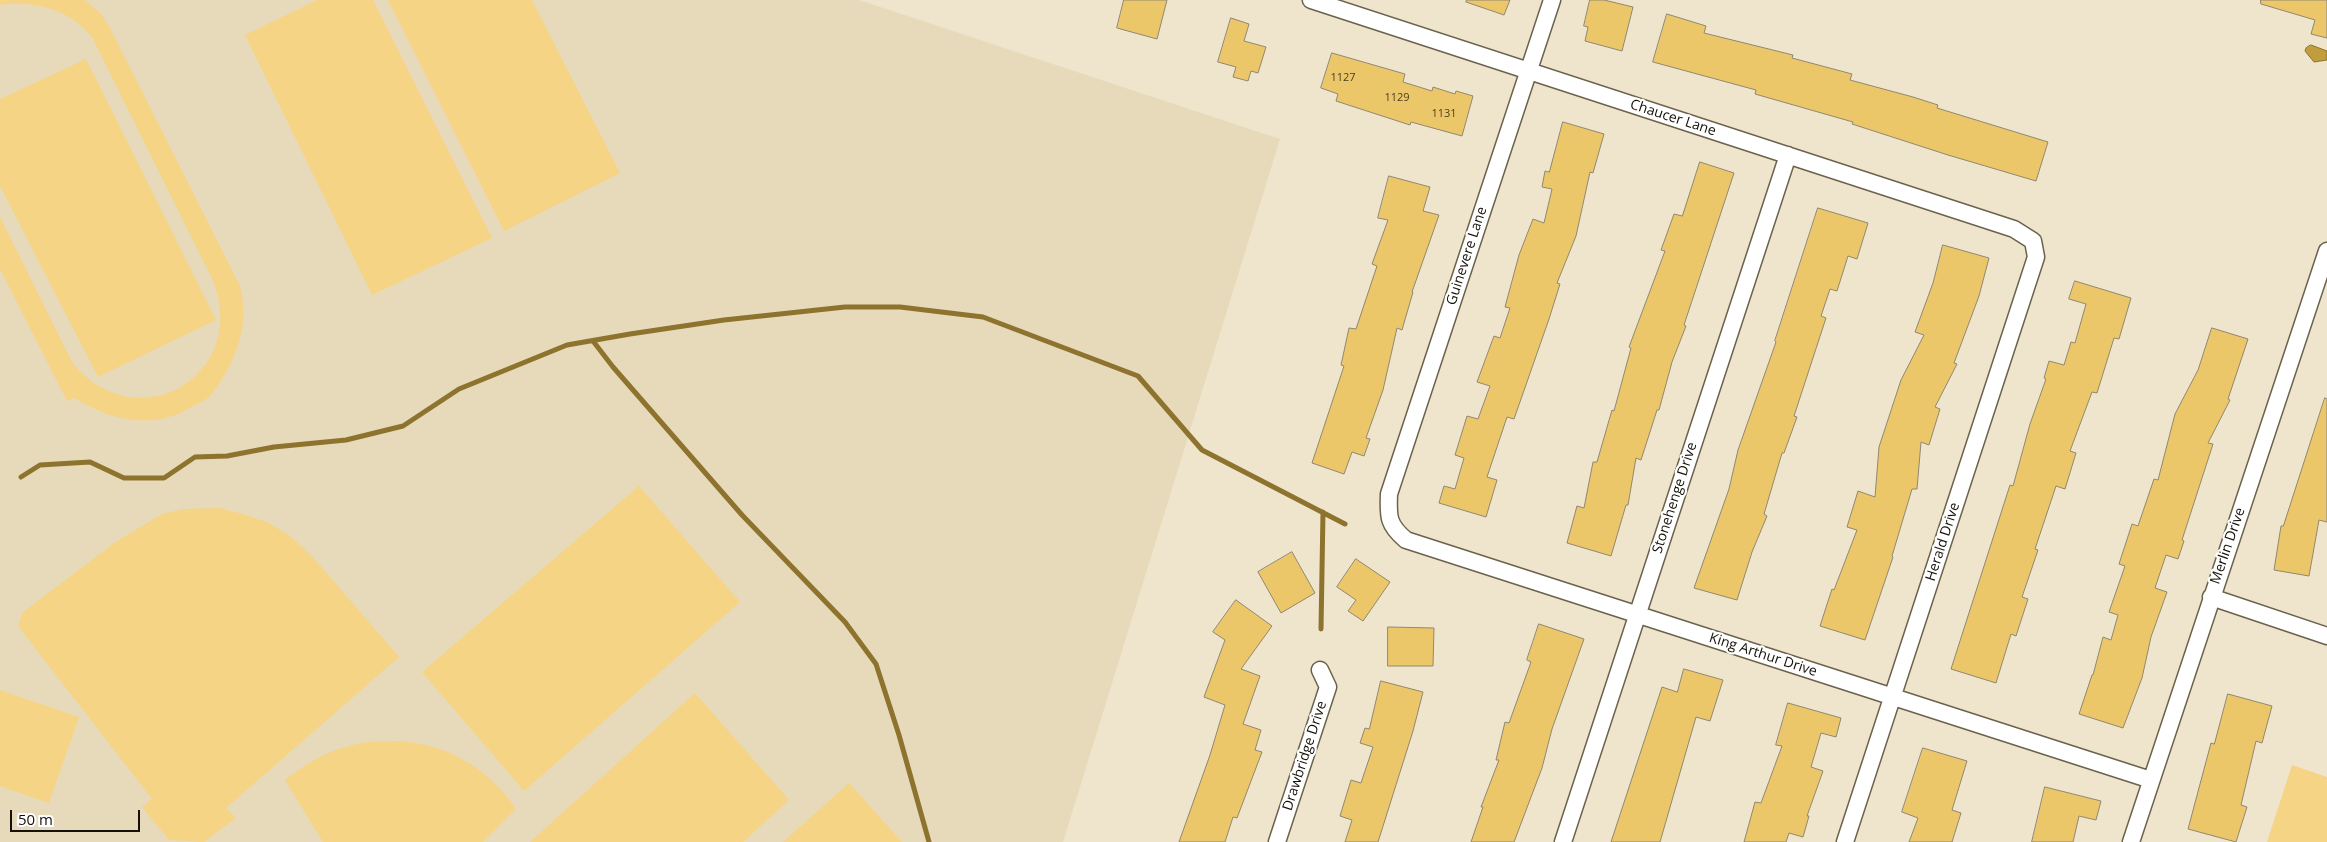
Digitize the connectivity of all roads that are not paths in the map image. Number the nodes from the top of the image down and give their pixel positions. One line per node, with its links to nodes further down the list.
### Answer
1 (1311, 0): 3 (street, Chaucer Lane)
2 (1552, 0): 3 (street, Guinevere Lane)
3 (1528, 70): 4 (street, Chaucer Lane); 7 (street, Guinevere Lane)
4 (1788, 155): 5 (street, Chaucer Lane); 9 (street, Stonehenge Drive)
5 (2033, 241): 12 (street, Herald Drive)
6 (2327, 251): 8 (street, Merlin Drive)
7 (1388, 514): 9 (street, King Arthur Drive)
8 (2211, 597): 10 (street); 13 (street, Merlin Drive)
9 (1637, 613): 12 (street, King Arthur Drive); 15 (street, Stonehenge Drive)
10 (2327, 636)
11 (1320, 670): 14 (street, Drawbridge Drive)
12 (1892, 697): 13 (street, King Arthur Drive); 16 (street, Herald Drive)
13 (2151, 780): 17 (street, Merlin Drive)
14 (1277, 842)
15 (1563, 842)
16 (1845, 842)
17 (2131, 842)

